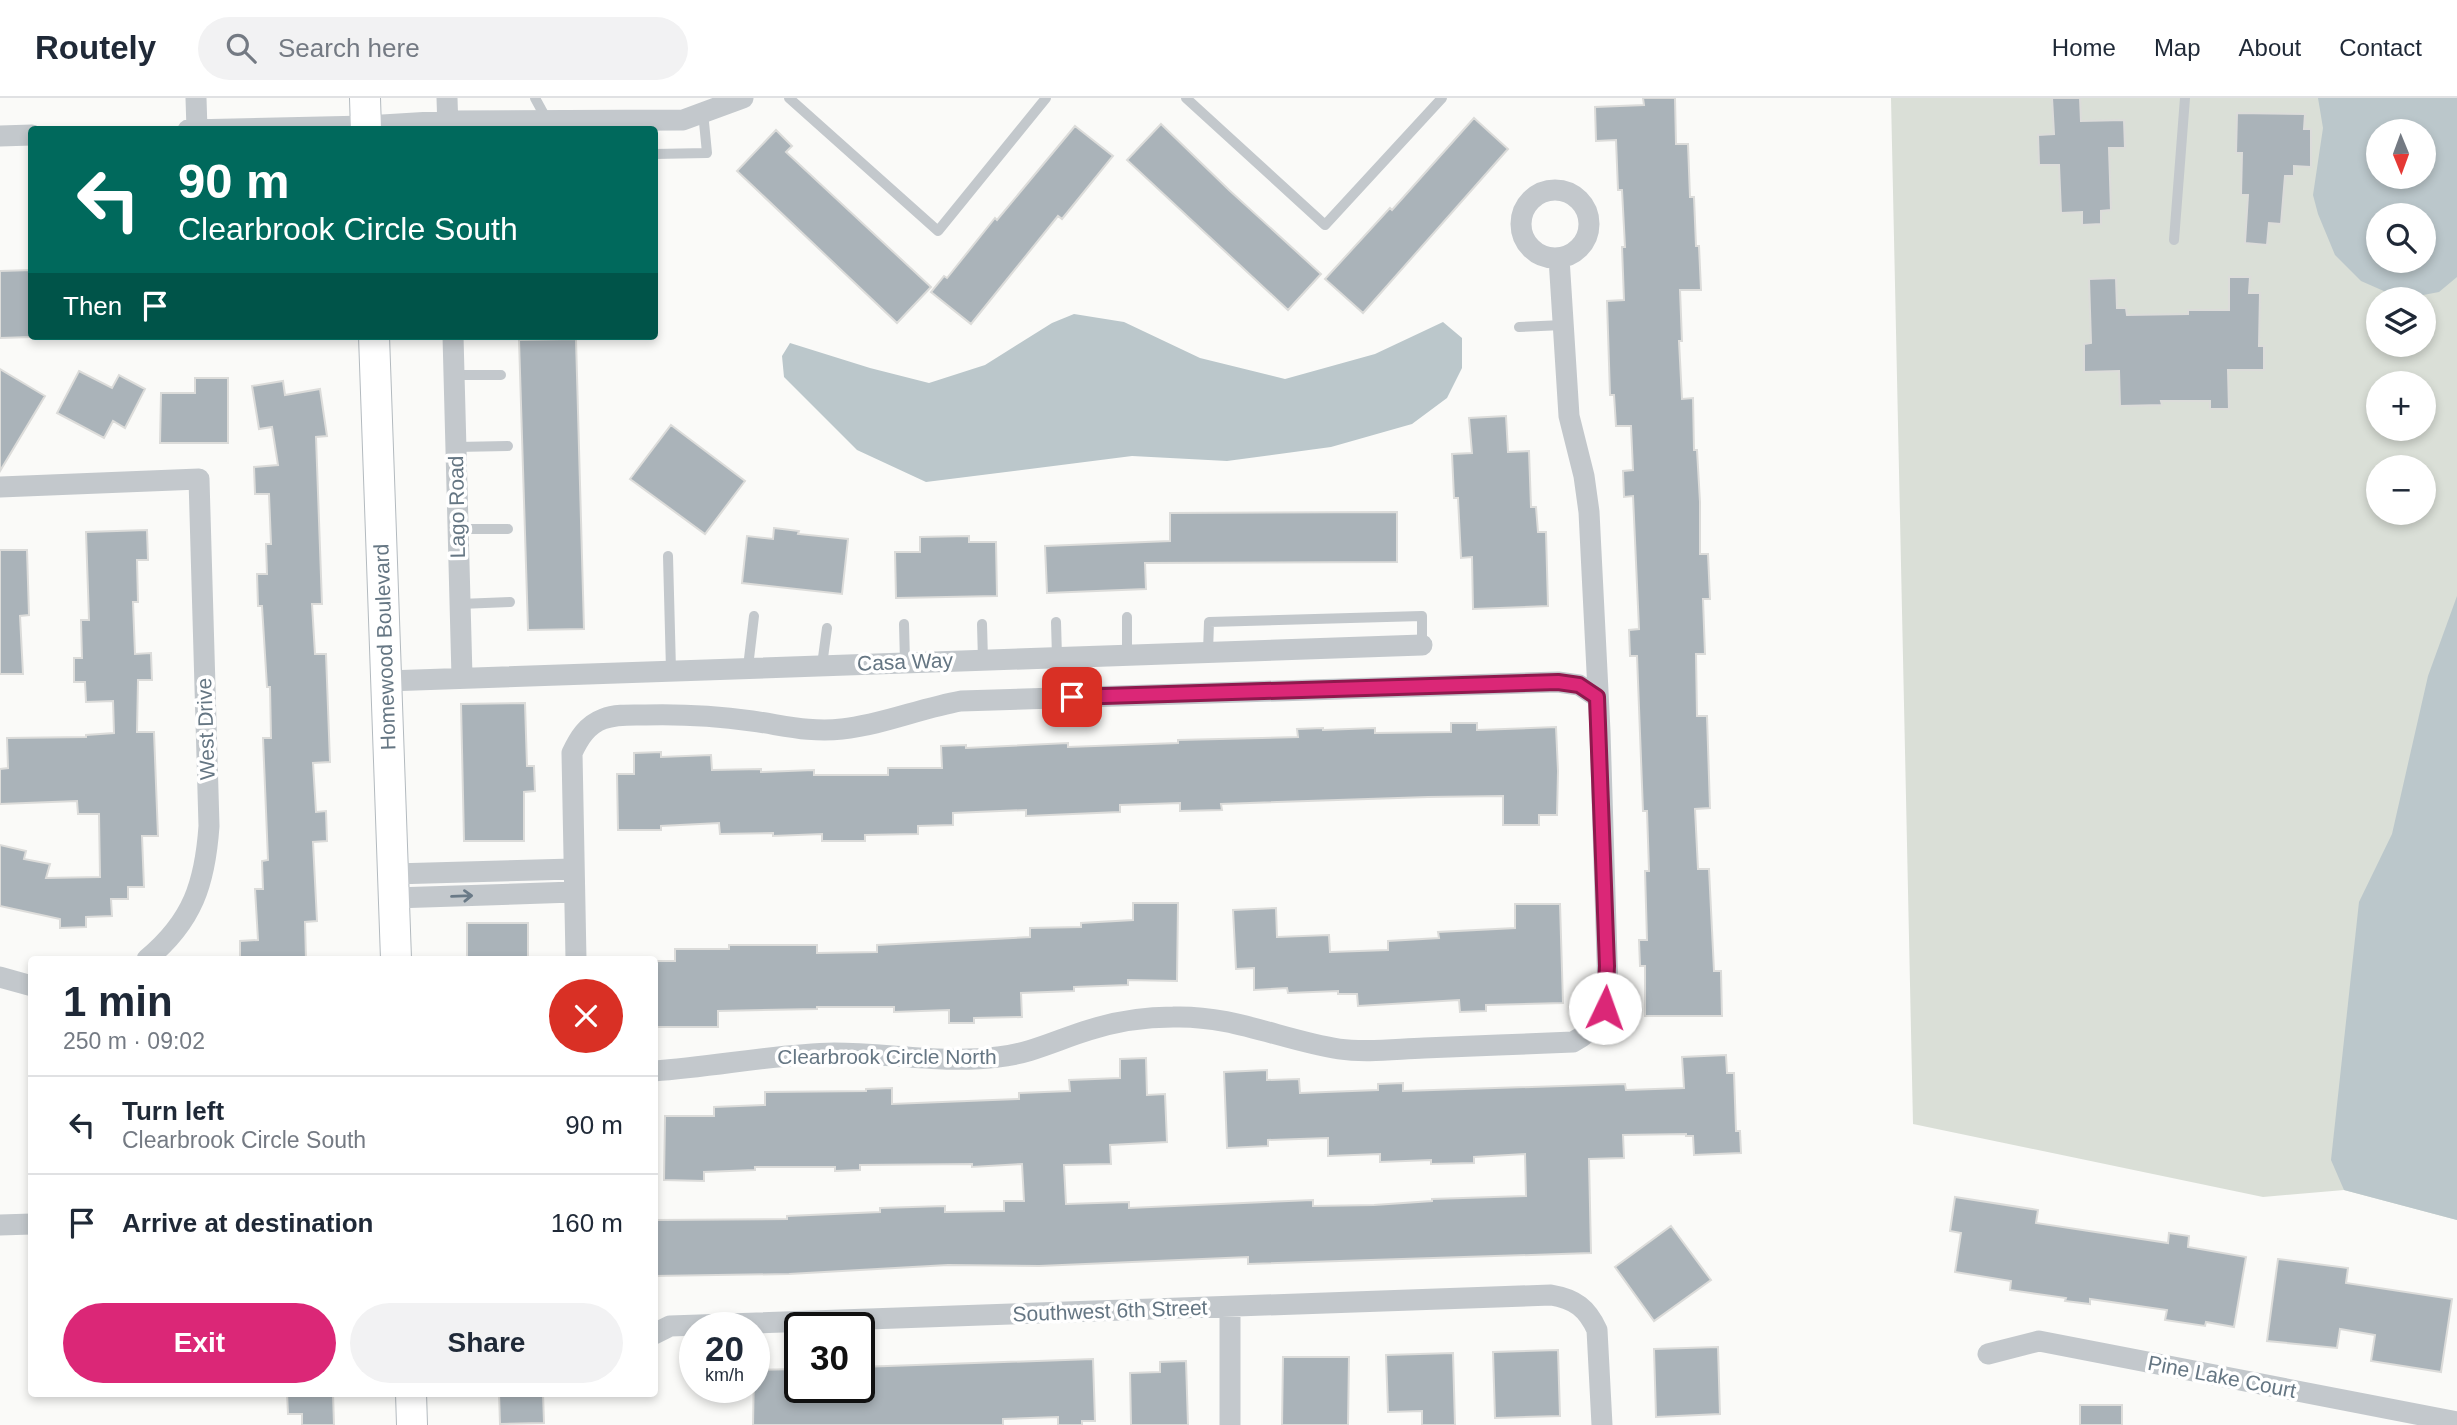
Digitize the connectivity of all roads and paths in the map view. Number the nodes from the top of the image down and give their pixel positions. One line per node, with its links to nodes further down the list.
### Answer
1 (196, 98): 14 (street)
2 (447, 98): 12 (street)
3 (535, 98): 16 (lane)
4 (743, 98): 10 (street)
5 (789, 98): 6 (lane)
6 (1046, 98)
7 (1186, 98): 8 (lane)
8 (1442, 98)
9 (2185, 98): 20 (lane)
10 (703, 112): 13 (street); 19 (lane)
11 (366, 118): 12 (street); 15 (street)
12 (448, 125): 16 (street)
13 (651, 125): 16 (street)
14 (197, 126)
15 (243, 126)
16 (546, 126)
17 (28, 135): 18 (street)
18 (0, 136)
19 (658, 153)
20 (2174, 240)
21 (1559, 258): 22 (street)
22 (1563, 325): 23 (lane); 53 (street)
23 (1519, 327)
24 (374, 340): 52 (street, Homewood Boulevard)
25 (453, 340): 27 (street, Lago Road)
26 (501, 374): 27 (lane)
27 (454, 375): 29 (street, Lago Road)
28 (508, 446): 29 (lane)
29 (456, 447): 31 (street, Lago Road)
30 (0, 487): 57 (street, West Drive)
31 (458, 529): 32 (lane); 35 (street, Lago Road)
32 (508, 529)
33 (668, 555): 50 (lane)
34 (510, 603): 35 (lane)
35 (460, 604): 51 (street, Lago Road)
36 (754, 616): 49 (lane)
37 (1126, 617): 44 (lane)
38 (1056, 621): 45 (lane)
39 (904, 624): 47 (lane)
40 (982, 624): 46 (lane)
41 (827, 628): 48 (lane)
42 (1422, 645): 43 (street, Casa Way); 43 (lane)
43 (1208, 652): 44 (street, Casa Way)
44 (1127, 655): 45 (street, Casa Way)
45 (1057, 657): 46 (street, Casa Way)
46 (983, 660): 47 (street, Casa Way)
47 (905, 662): 48 (street, Casa Way)
48 (822, 665): 49 (street, Casa Way)
49 (748, 667): 50 (street, Casa Way)
50 (671, 670): 51 (street, Casa Way)
51 (462, 677): 52 (street, Casa Way)
52 (387, 681): 55 (street, Homewood Boulevard)
53 (1597, 697): 54 (street); 62 (street, Clearbrook Circle North)
54 (573, 869): 55 (street); 56 (street)
55 (394, 886): 56 (street, one-way to 56); 58 (street, Homewood Boulevard)
56 (574, 892): 59 (street)
57 (150, 956)
58 (396, 956)
59 (576, 956)
60 (0, 977): 61 (street)
61 (28, 985)
62 (658, 1071)
63 (28, 1224): 64 (street)
64 (0, 1225)
65 (1230, 1307): 66 (street, Southwest 6th Street); 71 (street); 72 (street, Southwest 6th Street)
66 (658, 1332)
67 (1987, 1354): 69 (street, Pine Lake Court)
68 (411, 1397): 70 (street)
69 (2457, 1423)
70 (412, 1425)
71 (1230, 1425)
72 (1602, 1425)

